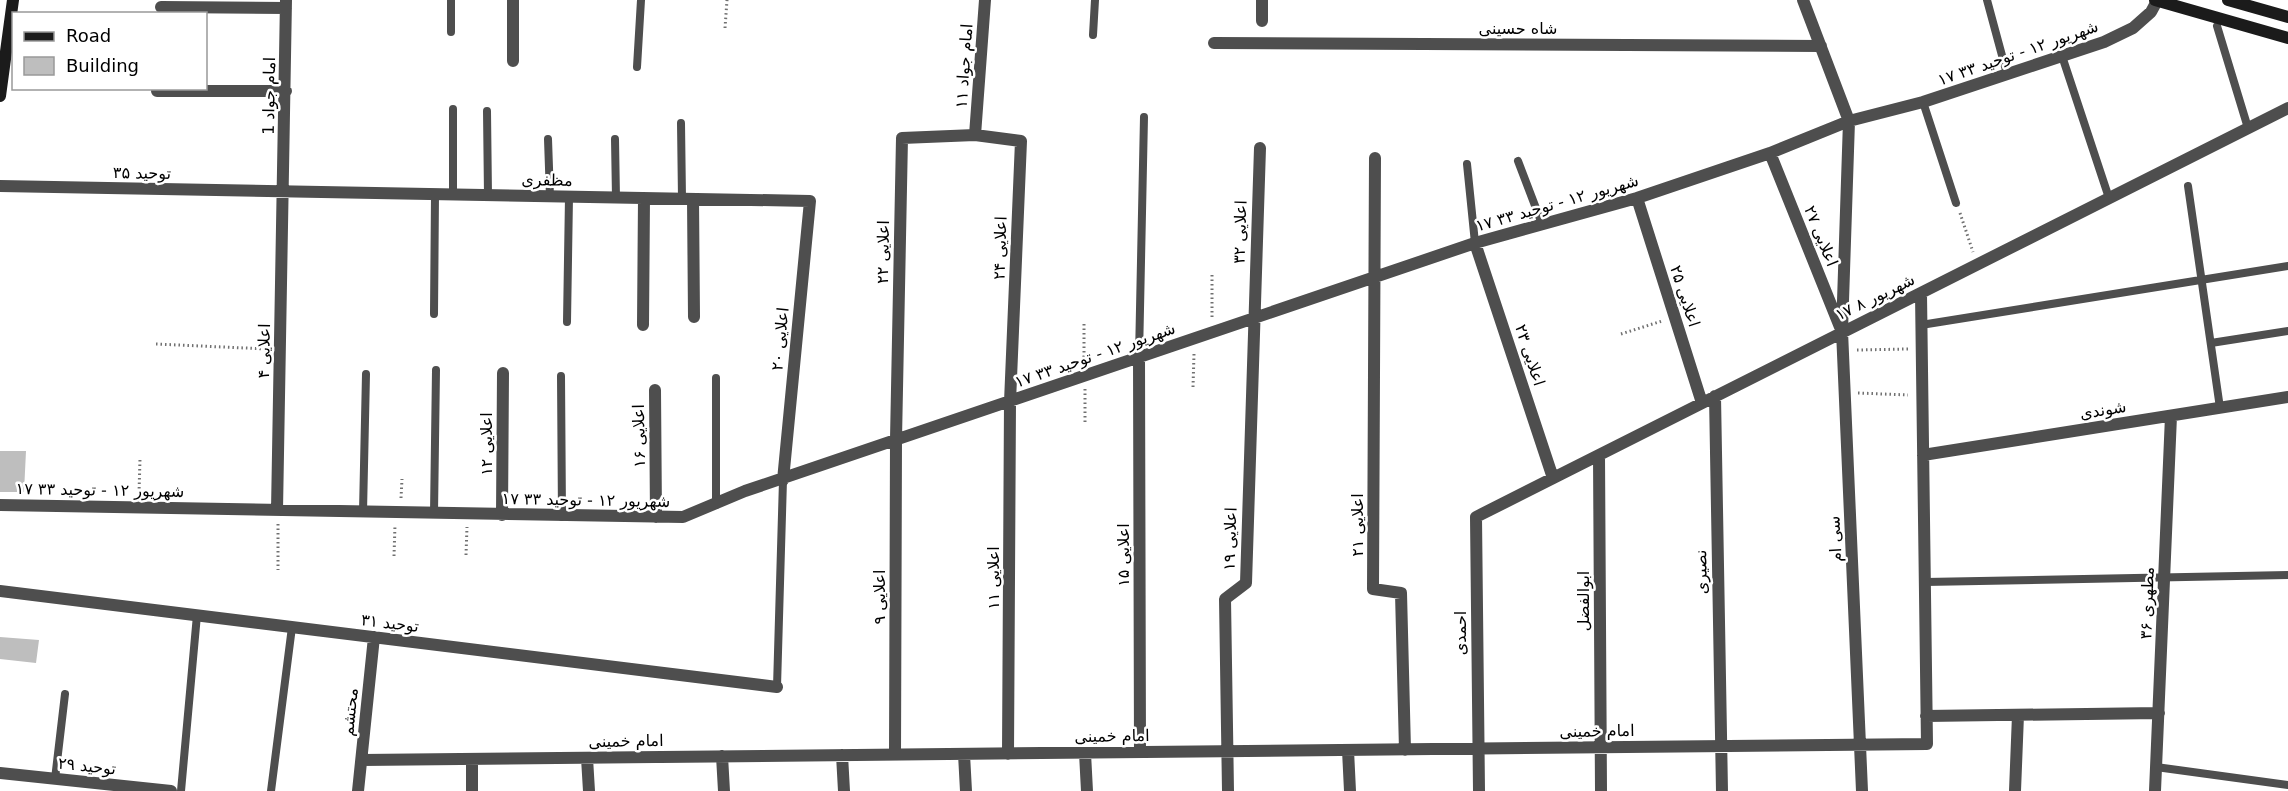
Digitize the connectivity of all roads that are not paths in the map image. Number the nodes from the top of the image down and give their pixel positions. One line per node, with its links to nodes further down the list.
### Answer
1 (13, 0): 28 (main road)
2 (451, 0): 17 (lane)
3 (513, 0): 23 (street)
4 (640, 0): 24 (lane)
5 (985, 0): 37 (street, امام جواد ۱۱)
6 (1095, 0): 18 (lane)
7 (1262, 0): 15 (street)
8 (1803, 0): 21 (street)
9 (1987, 0): 25 (lane)
10 (2156, 0): 19 (main road); 22 (street, ۱۷ شهریور ۱۲ - توحید ۳۳)
11 (2228, 0): 14 (main road)
12 (286, 4): 13 (street); 27 (street, امام جواد 1)
13 (161, 7)
14 (2288, 17)
15 (1262, 21)
16 (2217, 26): 36 (lane)
17 (451, 32)
18 (1093, 35)
19 (2288, 38)
20 (1214, 43): 21 (street, شاه حسینی)
21 (1821, 46): 34 (street)
22 (2062, 56): 25 (street, ۱۷ شهریور ۱۲ - توحید ۳۳); 56 (lane)
23 (513, 62)
24 (637, 67)
25 (2007, 74): 29 (street, ۱۷ شهریور ۱۲ - توحید ۳۳)
26 (157, 91): 27 (street)
27 (286, 91): 47 (street, امام جواد 1)
28 (0, 96)
29 (1923, 102): 34 (street, ۱۷ شهریور ۱۲ - توحید ۳۳); 59 (lane)
30 (2288, 108): 36 (street, ۱۷ شهریور ۸)
31 (453, 109): 49 (lane)
32 (487, 111): 50 (lane)
33 (1144, 117): 75 (lane)
34 (1849, 122): 41 (street, ۱۷ شهریور ۱۲ - توحید ۳۳); 72 (street, سی ام)
35 (681, 123): 57 (lane)
36 (2248, 128): 56 (street, ۱۷ شهریور ۸)
37 (975, 135): 84 (street, اعلایی ۲۴); 88 (street, اعلایی ۲۲)
38 (548, 139): 51 (lane)
39 (615, 139): 53 (lane)
40 (1260, 148): 68 (street, اعلایی ۳۲)
41 (1770, 153): 55 (street, ۱۷ شهریور ۱۲ - توحید ۳۳); 72 (street, اعلایی ۲۷)
42 (1375, 158): 63 (street)
43 (1518, 161): 60 (lane)
44 (1467, 164): 61 (lane)
45 (0, 186): 47 (street, توحید ۳۵)
46 (2188, 186): 64 (lane)
47 (283, 192): 48 (street, مظفری); 95 (street, اعلایی ۴)
48 (435, 195): 49 (street, مظفری); 66 (lane)
49 (453, 195): 50 (street, مظفری)
50 (488, 196): 51 (street, مظفری)
51 (550, 197): 52 (street, مظفری)
52 (569, 197): 53 (street, مظفری); 69 (lane)
53 (616, 198): 54 (street, مظفری)
54 (644, 198): 57 (street, مظفری); 70 (street)
55 (1637, 198): 60 (street, ۱۷ شهریور ۱۲ - توحید ۳۳); 85 (street, اعلایی ۲۵)
56 (2109, 198): 65 (street, ۱۷ شهریور ۸)
57 (688, 199): 58 (street, مظفری); 67 (street)
58 (810, 201): 92 (street, اعلایی ۲۰)
59 (1956, 203)
60 (1542, 224): 61 (street, ۱۷ شهریور ۱۲ - توحید ۳۳)
61 (1475, 243): 63 (street, ۱۷ شهریور ۱۲ - توحید ۳۳); 91 (street, اعلایی ۲۳)
62 (2288, 267): 64 (lane)
63 (1375, 276): 68 (street, ۱۷ شهریور ۱۲ - توحید ۳۳); 119 (street, اعلایی ۲۱)
64 (2202, 280): 71 (lane); 74 (lane)
65 (1921, 294): 71 (street); 72 (street, ۱۷ شهریور ۸)
66 (434, 314)
67 (694, 317)
68 (1253, 317): 75 (street, ۱۷ شهریور ۱۲ - توحید ۳۳); 121 (street, اعلایی ۱۹)
69 (567, 322)
70 (643, 325)
71 (1921, 325): 90 (street)
72 (1842, 331): 82 (street, ۱۷ شهریور ۸); 114 (street, سی ام)
73 (2288, 331): 74 (lane)
74 (2211, 343): 86 (lane)
75 (1138, 357): 84 (street, ۱۷ شهریور ۱۲ - توحید ۳۳); 120 (street, اعلایی ۱۵)
76 (436, 370): 97 (lane)
77 (502, 373): 98 (street, اعلایی ۱۲)
78 (366, 374): 96 (lane)
79 (561, 376): 100 (lane)
80 (716, 378): 94 (lane)
81 (654, 390): 101 (street, اعلایی ۱۶)
82 (1715, 396): 85 (street, ۱۷ شهریور ۸); 115 (street, نصیری)
83 (2288, 397): 86 (street, شوندی)
84 (1010, 402): 88 (street, ۱۷ شهریور ۱۲ - توحید ۳۳); 124 (street, اعلایی ۱۱)
85 (1702, 403): 89 (street, ۱۷ شهریور ۸)
86 (2220, 408): 87 (street, شوندی)
87 (2171, 416): 90 (street, شوندی); 103 (street, مطهری ۳۶)
88 (896, 439): 92 (street, ۱۷ شهریور ۱۲ - توحید ۳۳); 126 (street, اعلایی ۹)
89 (1599, 454): 91 (street, ۱۷ شهریور ۸); 116 (street, ابوالفضل)
90 (1923, 455): 104 (street)
91 (1553, 478): 99 (street, ۱۷ شهریور ۸)
92 (783, 480): 94 (street, ۱۷ شهریور ۱۲ - توحید ۳۳); 109 (lane)
93 (0, 505): 95 (street, ۱۷ شهریور ۱۲ - توحید ۳۳)
94 (716, 505): 101 (street, ۱۷ شهریور ۱۲ - توحید ۳۳)
95 (278, 510): 96 (street, ۱۷ شهریور ۱۲ - توحید ۳۳)
96 (363, 512): 97 (street, ۱۷ شهریور ۱۲ - توحید ۳۳)
97 (434, 514): 98 (street, ۱۷ شهریور ۱۲ - توحید ۳۳)
98 (502, 515): 100 (street, ۱۷ شهریور ۱۲ - توحید ۳۳)
99 (1476, 516): 117 (street, احمدی)
100 (562, 517): 101 (street, ۱۷ شهریور ۱۲ - توحید ۳۳)
101 (656, 517)
102 (2288, 575): 103 (lane)
103 (2164, 579): 104 (lane); 111 (street, مطهری ۳۶)
104 (1925, 582): 113 (street)
105 (0, 591): 106 (street, توحید ۳۱)
106 (197, 615): 107 (street, توحید ۳۱); 136 (lane)
107 (292, 627): 108 (street, توحید ۳۱); 137 (lane)
108 (374, 637): 109 (street, توحید ۳۱); 130 (street, محتشم)
109 (777, 687)
110 (65, 694): 133 (lane)
111 (2158, 713): 112 (street); 131 (street, مطهری ۳۶)
112 (2018, 715): 113 (street); 151 (street)
113 (1926, 716): 114 (street, امام خمینی)
114 (1861, 745): 115 (street, امام خمینی); 150 (street, سی ام)
115 (1720, 747): 116 (street, امام خمینی); 149 (street, نصیری)
116 (1600, 748): 117 (street, امام خمینی); 148 (street, ابوالفضل)
117 (1478, 749): 119 (street, امام خمینی); 147 (street, احمدی)
118 (1348, 750): 119 (street, امام خمینی); 121 (street, امام خمینی); 146 (street)
119 (1405, 750)
120 (1140, 752): 121 (street, امام خمینی); 122 (street, امام خمینی)
121 (1227, 752): 145 (street)
122 (1085, 753): 124 (street, امام خمینی); 144 (street)
123 (964, 754): 124 (street, امام خمینی); 126 (street, امام خمینی); 143 (street)
124 (1008, 754)
125 (842, 755): 126 (street, امام خمینی); 127 (street, امام خمینی); 142 (street)
126 (895, 755)
127 (722, 756): 128 (street, امام خمینی); 141 (street)
128 (587, 758): 129 (street, امام خمینی); 140 (street)
129 (472, 759): 130 (street, امام خمینی); 139 (street)
130 (362, 760): 138 (street, محتشم)
131 (2156, 767): 134 (lane); 152 (street, مطهری ۳۶)
132 (0, 773): 133 (street, توحید ۲۹)
133 (55, 779): 135 (street, توحید ۲۹)
134 (2288, 785)
135 (171, 791)
136 (181, 791)
137 (271, 791)
138 (358, 791)
139 (472, 791)
140 (589, 791)
141 (724, 791)
142 (844, 791)
143 (966, 791)
144 (1087, 791)
145 (1228, 791)
146 (1350, 791)
147 (1479, 791)
148 (1601, 791)
149 (1722, 791)
150 (1862, 791)
151 (2015, 791)
152 (2155, 791)

